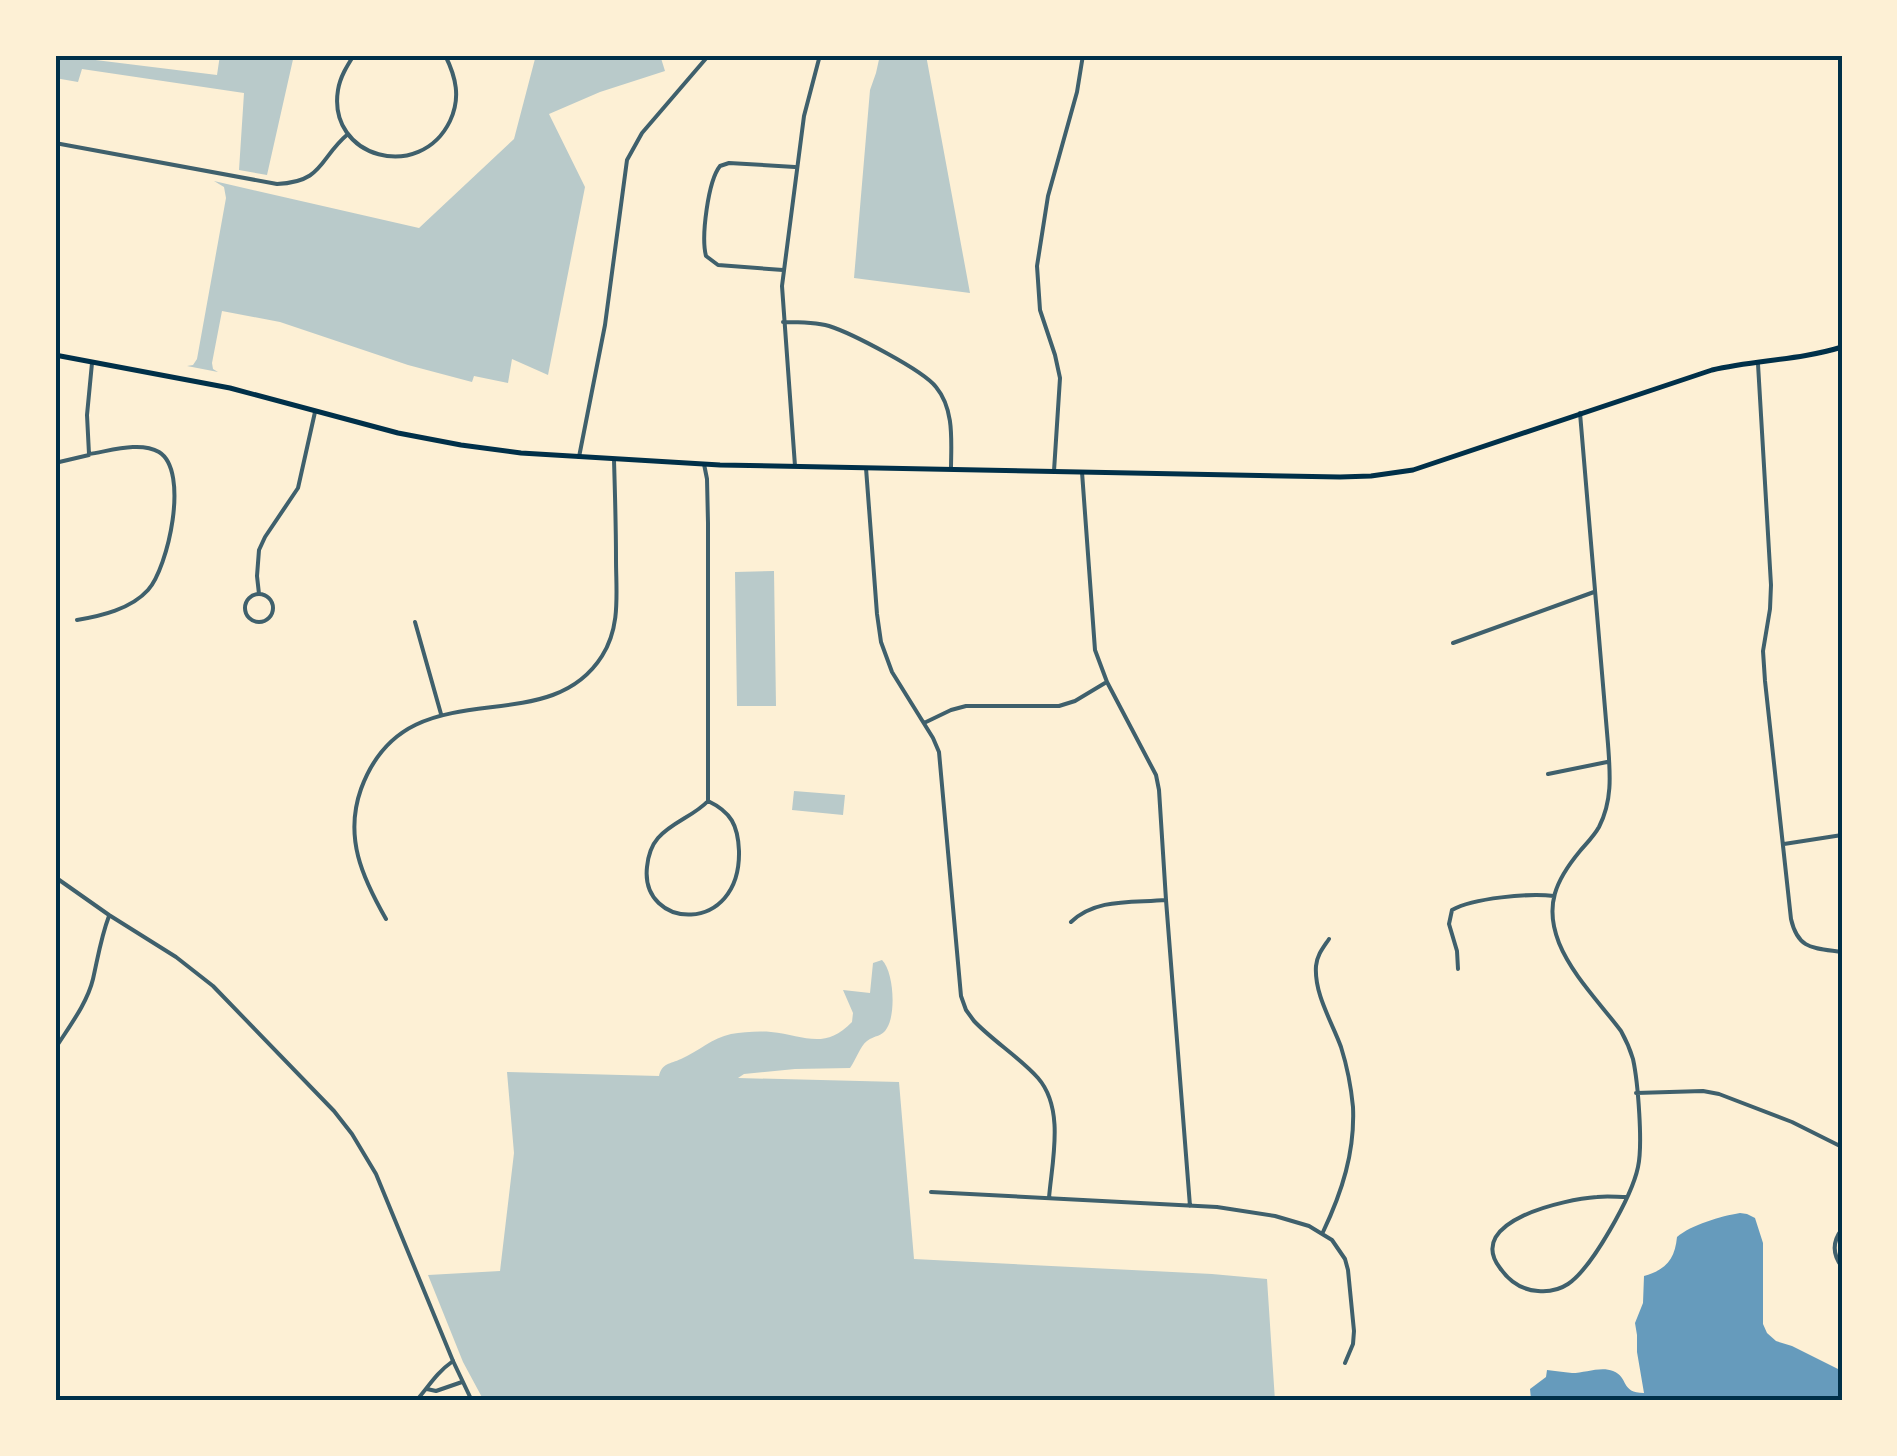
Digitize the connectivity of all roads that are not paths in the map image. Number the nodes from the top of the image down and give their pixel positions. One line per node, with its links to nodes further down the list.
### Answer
1 (354, 55): 6 (street)
2 (445, 55): 6 (street)
3 (709, 55): 18 (street)
4 (820, 55): 8 (street)
5 (1083, 55): 25 (street)
6 (348, 134): 7 (street)
7 (55, 144)
8 (797, 168): 9 (street); 9 (street)
9 (783, 270): 10 (street)
10 (783, 322): 22 (street); 24 (street)
11 (1842, 347): 14 (main road)
12 (55, 355): 13 (main road)
13 (93, 361): 15 (main road); 17 (street)
14 (1758, 361): 16 (main road); 39 (street)
15 (315, 411): 18 (main road); 28 (street)
16 (1580, 413): 26 (main road); 27 (street)
17 (90, 454): 20 (street); 29 (street)
18 (579, 457): 19 (main road)
19 (614, 460): 21 (main road); 33 (street)
20 (55, 462)
21 (704, 464): 22 (main road); 37 (street)
22 (795, 466): 23 (main road)
23 (866, 468): 24 (main road); 34 (street)
24 (951, 469): 25 (main road)
25 (1054, 472): 26 (main road)
26 (1082, 472): 32 (street)
27 (1595, 592): 31 (street); 35 (street)
28 (259, 594): 28 (street)
29 (77, 620)
30 (415, 622): 33 (street)
31 (1453, 643)
32 (1107, 682): 34 (street); 42 (street)
33 (441, 714): 44 (street)
34 (924, 723): 54 (street)
35 (1610, 762): 36 (street); 41 (street)
36 (1548, 774)
37 (708, 801): 37 (street)
38 (1842, 835): 39 (street)
39 (1784, 844): 47 (street)
40 (55, 876): 43 (street)
41 (1554, 896): 48 (street); 50 (street)
42 (1166, 900): 45 (street); 55 (street)
43 (109, 915): 49 (street); 59 (street)
44 (386, 919)
45 (1071, 922)
46 (1330, 939): 57 (street)
47 (1842, 952)
48 (1458, 969)
49 (55, 1049)
50 (1636, 1093): 51 (street); 53 (street)
51 (1842, 1147)
52 (931, 1192): 54 (street)
53 (1628, 1197): 53 (street)
54 (1049, 1198): 55 (street)
55 (1190, 1206): 57 (street)
56 (1842, 1229): 58 (street)
57 (1323, 1232): 60 (street)
58 (1842, 1267)
59 (453, 1361): 61 (street); 62 (street)
60 (1345, 1363)
61 (462, 1382): 62 (street); 64 (street)
62 (427, 1389): 63 (street)
63 (416, 1401)
64 (472, 1401)

